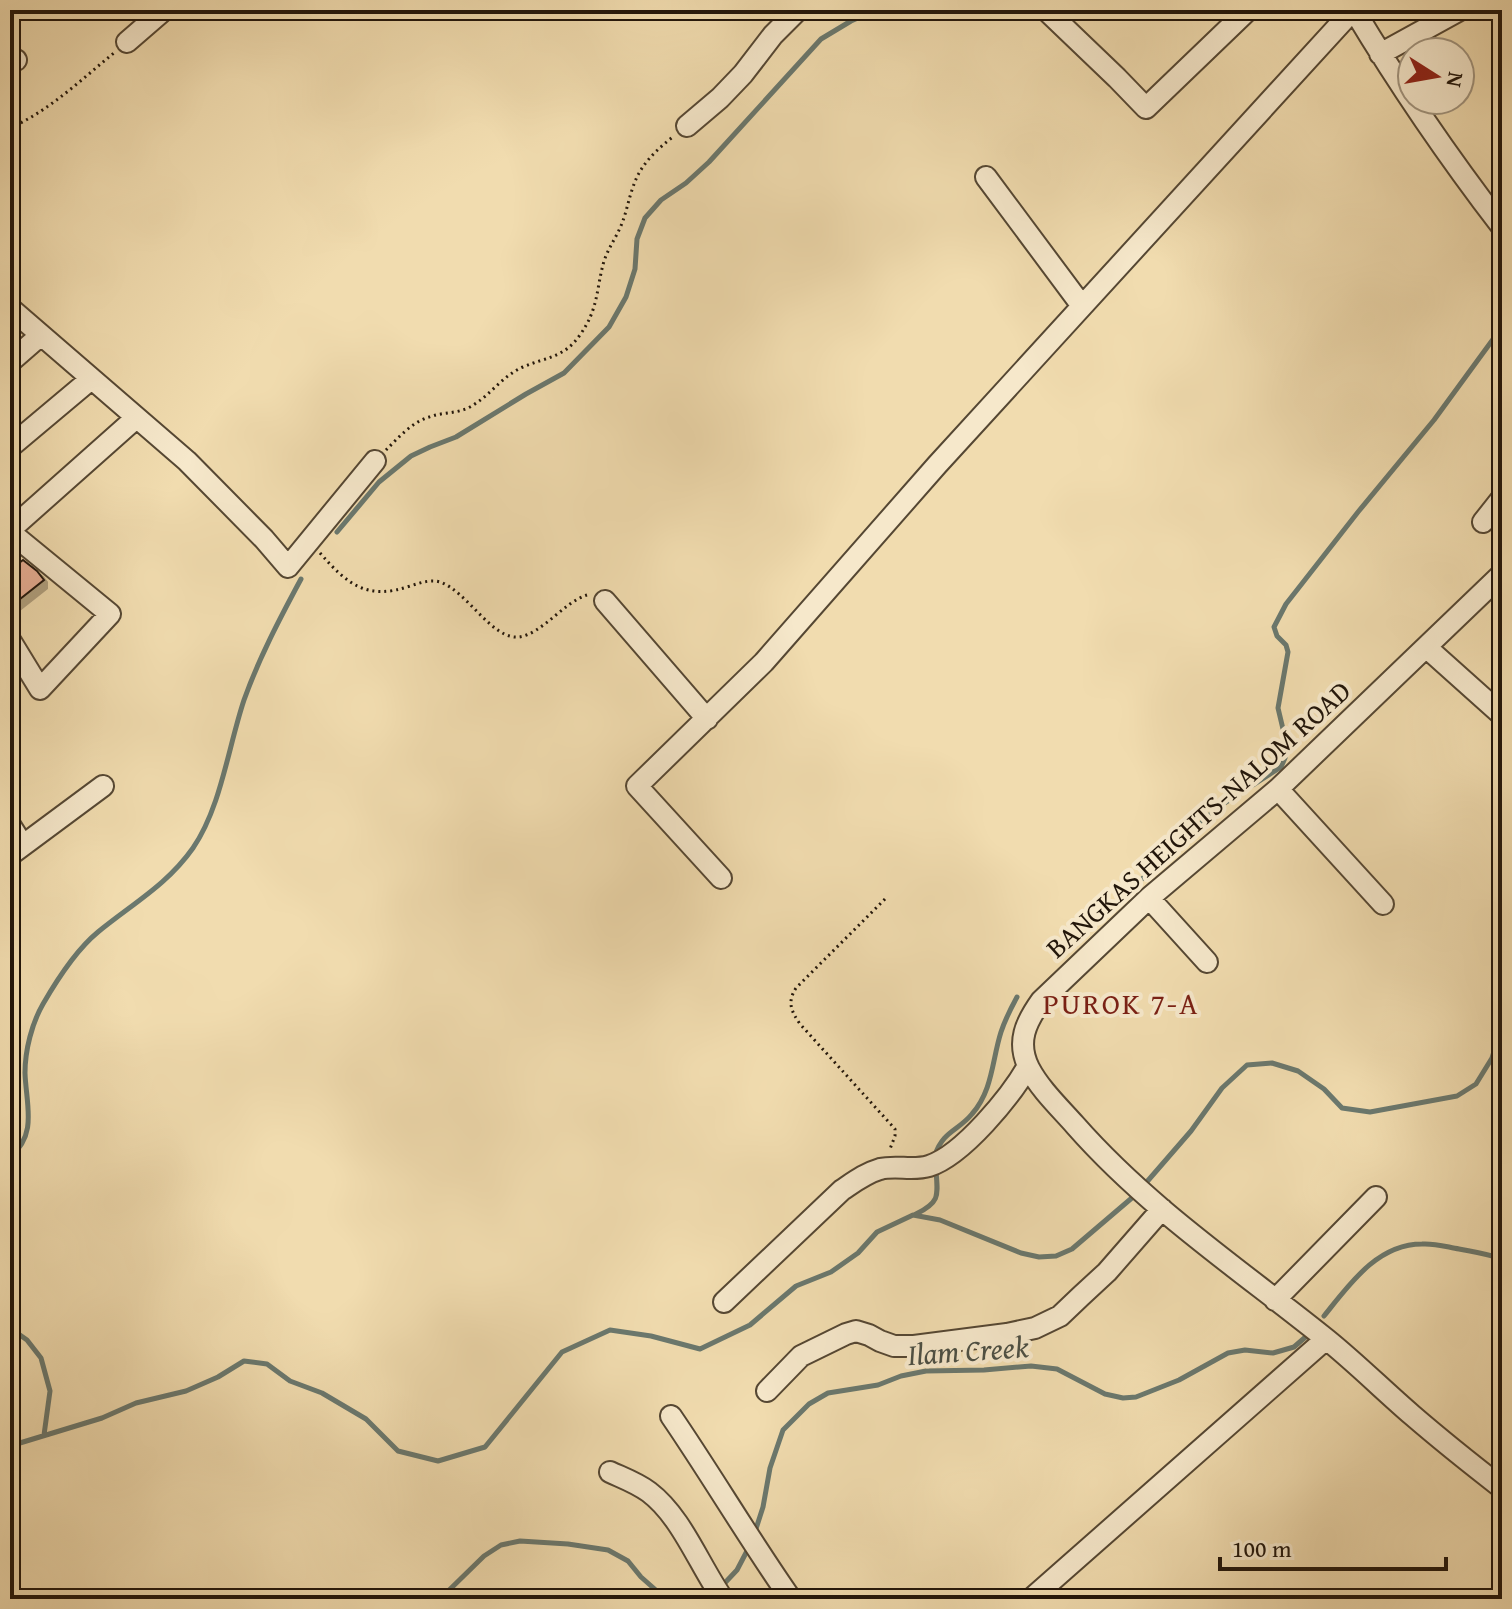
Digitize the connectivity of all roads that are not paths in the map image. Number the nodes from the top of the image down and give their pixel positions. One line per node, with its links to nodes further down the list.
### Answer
1 (164, 10): 7 (street)
2 (798, 10): 9 (street)
3 (1046, 10): 4 (street)
4 (1248, 10)
5 (1353, 10): 8 (street); 12 (street)
6 (1460, 10): 8 (street)
7 (127, 42)
8 (1380, 54): 11 (street)
9 (687, 126)
10 (986, 177): 12 (street)
11 (1502, 227)
12 (1082, 306): 28 (street)
13 (10, 308): 14 (street)
14 (41, 335): 15 (street); 16 (street)
15 (10, 362)
16 (91, 379): 17 (street); 18 (street)
17 (136, 418): 19 (street); 22 (street)
18 (10, 447)
19 (375, 461)
20 (1502, 498): 21 (street)
21 (1483, 522)
22 (10, 531): 25 (street)
23 (1502, 574): 26 (street, BANGKAS HEIGHTS-NALOM ROAD)
24 (605, 601): 28 (street)
25 (10, 640)
26 (1426, 647): 27 (street); 30 (street, BANGKAS HEIGHTS-NALOM ROAD)
27 (1502, 715)
28 (707, 719): 33 (street)
29 (103, 786): 32 (street)
30 (1278, 789): 34 (street, BANGKAS HEIGHTS-NALOM ROAD); 35 (street)
31 (10, 825): 32 (street)
32 (16, 849)
33 (721, 878)
34 (1149, 898): 36 (street); 37 (street, BANGKAS HEIGHTS-NALOM ROAD)
35 (1383, 904)
36 (1207, 962)
37 (1028, 1066): 39 (street); 41 (street)
38 (1376, 1197): 40 (street)
39 (1162, 1209): 40 (street); 43 (street)
40 (1275, 1300): 42 (street)
41 (724, 1302)
42 (1326, 1339): 46 (street); 49 (street)
43 (767, 1391)
44 (671, 1416): 48 (street)
45 (610, 1472): 47 (street)
46 (1502, 1488)
47 (723, 1599)
48 (791, 1599)
49 (1031, 1599)

